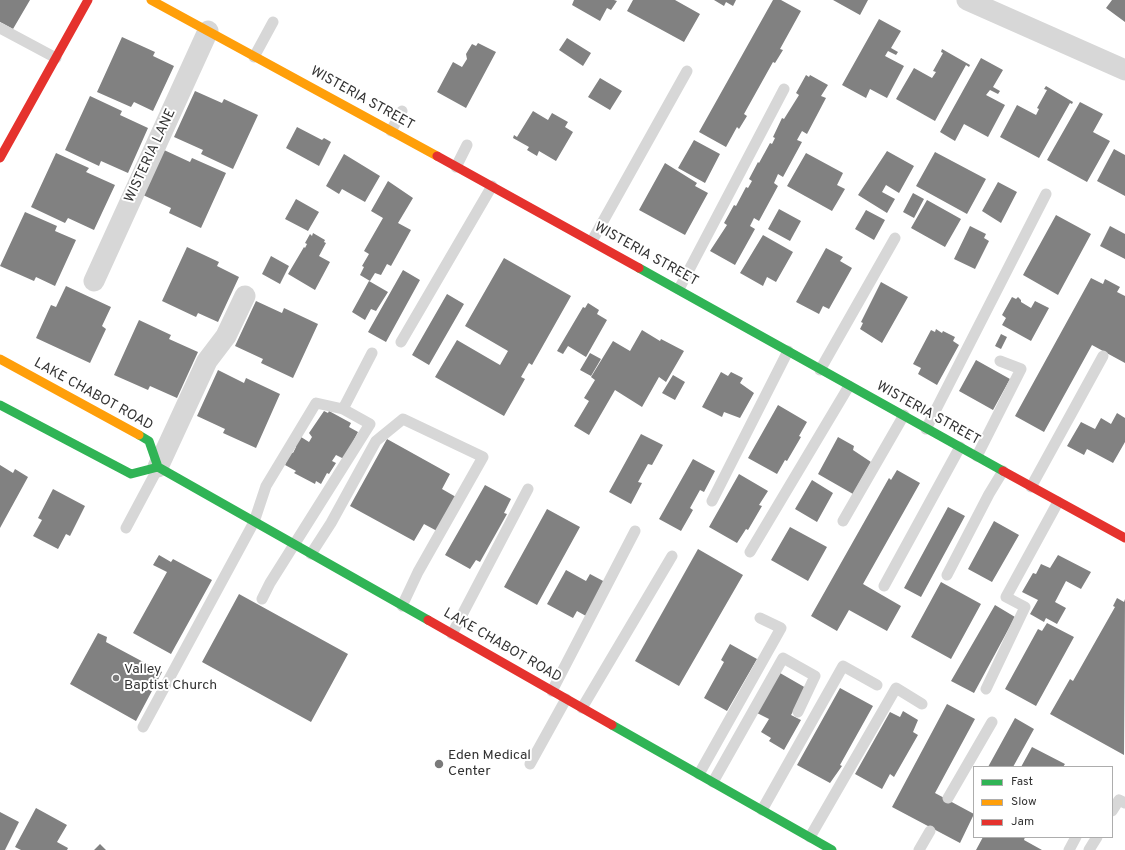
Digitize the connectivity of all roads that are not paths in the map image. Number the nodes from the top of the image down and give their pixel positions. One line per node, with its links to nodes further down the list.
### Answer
1 (88, 0): 8 (street)
2 (151, 0): 6 (street, WISTERIA STREET)
3 (967, 0): 9 (street)
4 (273, 22): 7 (lane)
5 (0, 28): 8 (lane)
6 (208, 32): 7 (street, WISTERIA STREET); 21 (street, WISTERIA LANE)
7 (254, 57): 13 (street, WISTERIA STREET)
8 (56, 58): 15 (street)
9 (1125, 70)
10 (687, 71): 20 (lane)
11 (784, 89): 22 (lane)
12 (402, 110): 13 (lane)
13 (391, 131): 16 (street, WISTERIA STREET)
14 (467, 145): 16 (lane)
15 (0, 158)
16 (456, 166): 17 (street, WISTERIA STREET)
17 (492, 186): 20 (street, WISTERIA STREET); 24 (lane)
18 (1046, 194): 35 (lane)
19 (895, 238): 30 (lane)
20 (592, 241): 22 (street, WISTERIA STREET)
21 (94, 281)
22 (679, 289): 25 (street, WISTERIA STREET)
23 (245, 296): 38 (street)
24 (401, 342)
25 (788, 351): 30 (street, WISTERIA STREET); 42 (lane)
26 (372, 354): 33 (lane)
27 (1103, 356): 40 (lane)
28 (0, 359): 38 (street, LAKE CHABOT ROAD)
29 (1000, 360): 37 (lane)
30 (820, 370): 31 (street, WISTERIA STREET)
31 (848, 386): 34 (street, WISTERIA STREET); 50 (lane)
32 (0, 404): 38 (street)
33 (342, 409): 45 (lane); 49 (lane)
34 (904, 415): 35 (street, WISTERIA STREET); 44 (lane)
35 (926, 429): 36 (street, WISTERIA STREET)
36 (960, 447): 37 (street, WISTERIA STREET); 54 (lane)
37 (977, 456): 39 (street, WISTERIA STREET)
38 (158, 468): 45 (street, LAKE CHABOT ROAD); 46 (lane)
39 (1003, 471): 40 (street, WISTERIA STREET); 53 (lane)
40 (1031, 487): 43 (street, WISTERIA STREET)
41 (528, 489): 58 (lane)
42 (712, 501)
43 (1058, 502): 48 (street, WISTERIA STREET); 60 (lane)
44 (843, 521)
45 (254, 522): 49 (street, LAKE CHABOT ROAD); 67 (lane)
46 (126, 528)
47 (634, 531): 61 (lane)
48 (1125, 538)
49 (295, 545): 51 (street, LAKE CHABOT ROAD); 55 (lane)
50 (750, 552)
51 (311, 554): 56 (street, LAKE CHABOT ROAD); 56 (lane)
52 (672, 556): 64 (lane)
53 (947, 575)
54 (884, 586)
55 (262, 599)
56 (402, 606): 58 (street, LAKE CHABOT ROAD)
57 (760, 618): 69 (lane)
58 (452, 634): 61 (street, LAKE CHABOT ROAD)
59 (877, 685): 74 (lane)
60 (986, 689)
61 (552, 691): 62 (street, LAKE CHABOT ROAD)
62 (566, 698): 64 (street, LAKE CHABOT ROAD); 68 (lane)
63 (922, 704): 76 (lane)
64 (582, 708): 69 (street, LAKE CHABOT ROAD)
65 (798, 712): 70 (lane)
66 (992, 722): 71 (lane)
67 (143, 727)
68 (530, 764)
69 (699, 774): 70 (street, LAKE CHABOT ROAD)
70 (713, 782): 74 (street, LAKE CHABOT ROAD)
71 (948, 798)
72 (1125, 803): 73 (lane)
73 (1113, 809)
74 (762, 810): 76 (street, LAKE CHABOT ROAD)
75 (930, 831): 80 (lane)
76 (810, 838): 79 (street, LAKE CHABOT ROAD)
77 (1075, 838): 81 (lane)
78 (1096, 838): 82 (lane)
79 (832, 850)
80 (919, 850)
81 (1069, 850)
82 (1089, 850)

